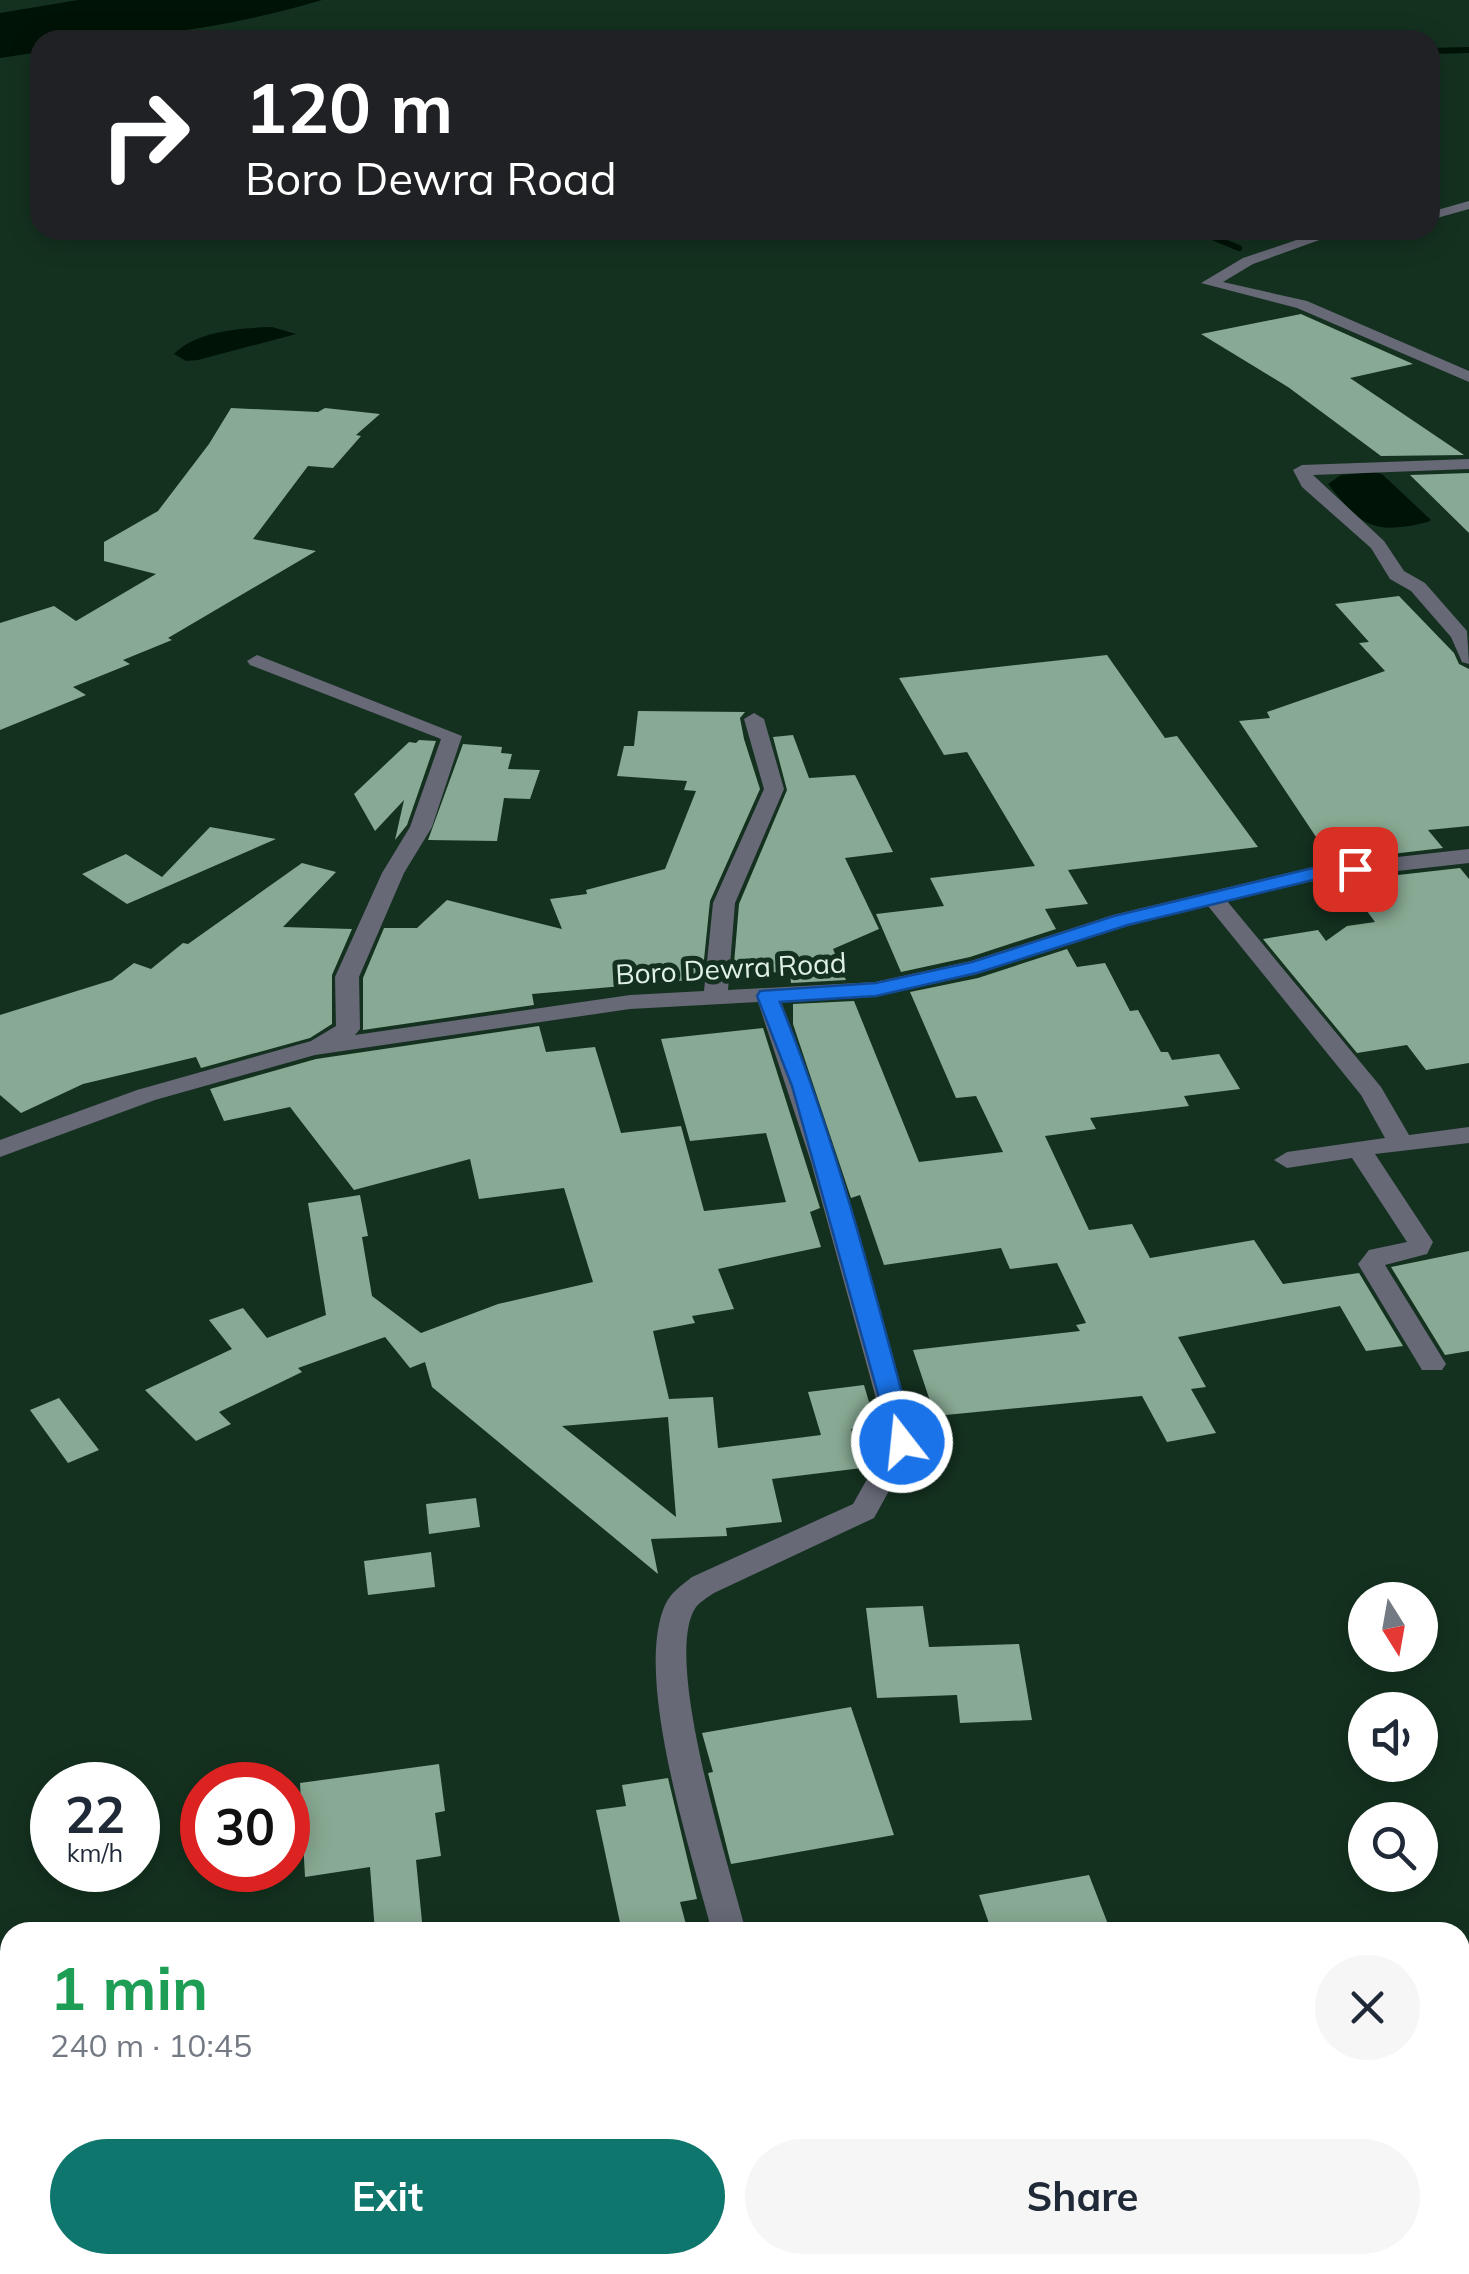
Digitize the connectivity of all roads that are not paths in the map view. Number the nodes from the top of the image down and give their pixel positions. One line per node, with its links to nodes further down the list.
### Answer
1 (1469, 205): 2 (street)
2 (1440, 213)
3 (1309, 240): 4 (street)
4 (1469, 378)
5 (1469, 464): 6 (street)
6 (1469, 658)
7 (257, 661): 13 (street)
8 (754, 720): 12 (street)
9 (1469, 856): 10 (street, Boro Dewra Road)
10 (1213, 898): 11 (street, Boro Dewra Road); 15 (street)
11 (767, 996): 12 (street, Boro Dewra Road); 20 (street)
12 (714, 999): 13 (street, Boro Dewra Road)
13 (314, 1048): 16 (street, Boro Dewra Road)
14 (1469, 1135): 15 (street)
15 (1401, 1143): 17 (street)
16 (0, 1149)
17 (1359, 1149): 18 (street); 19 (street)
18 (1287, 1160)
19 (1432, 1364)
20 (727, 1922)

